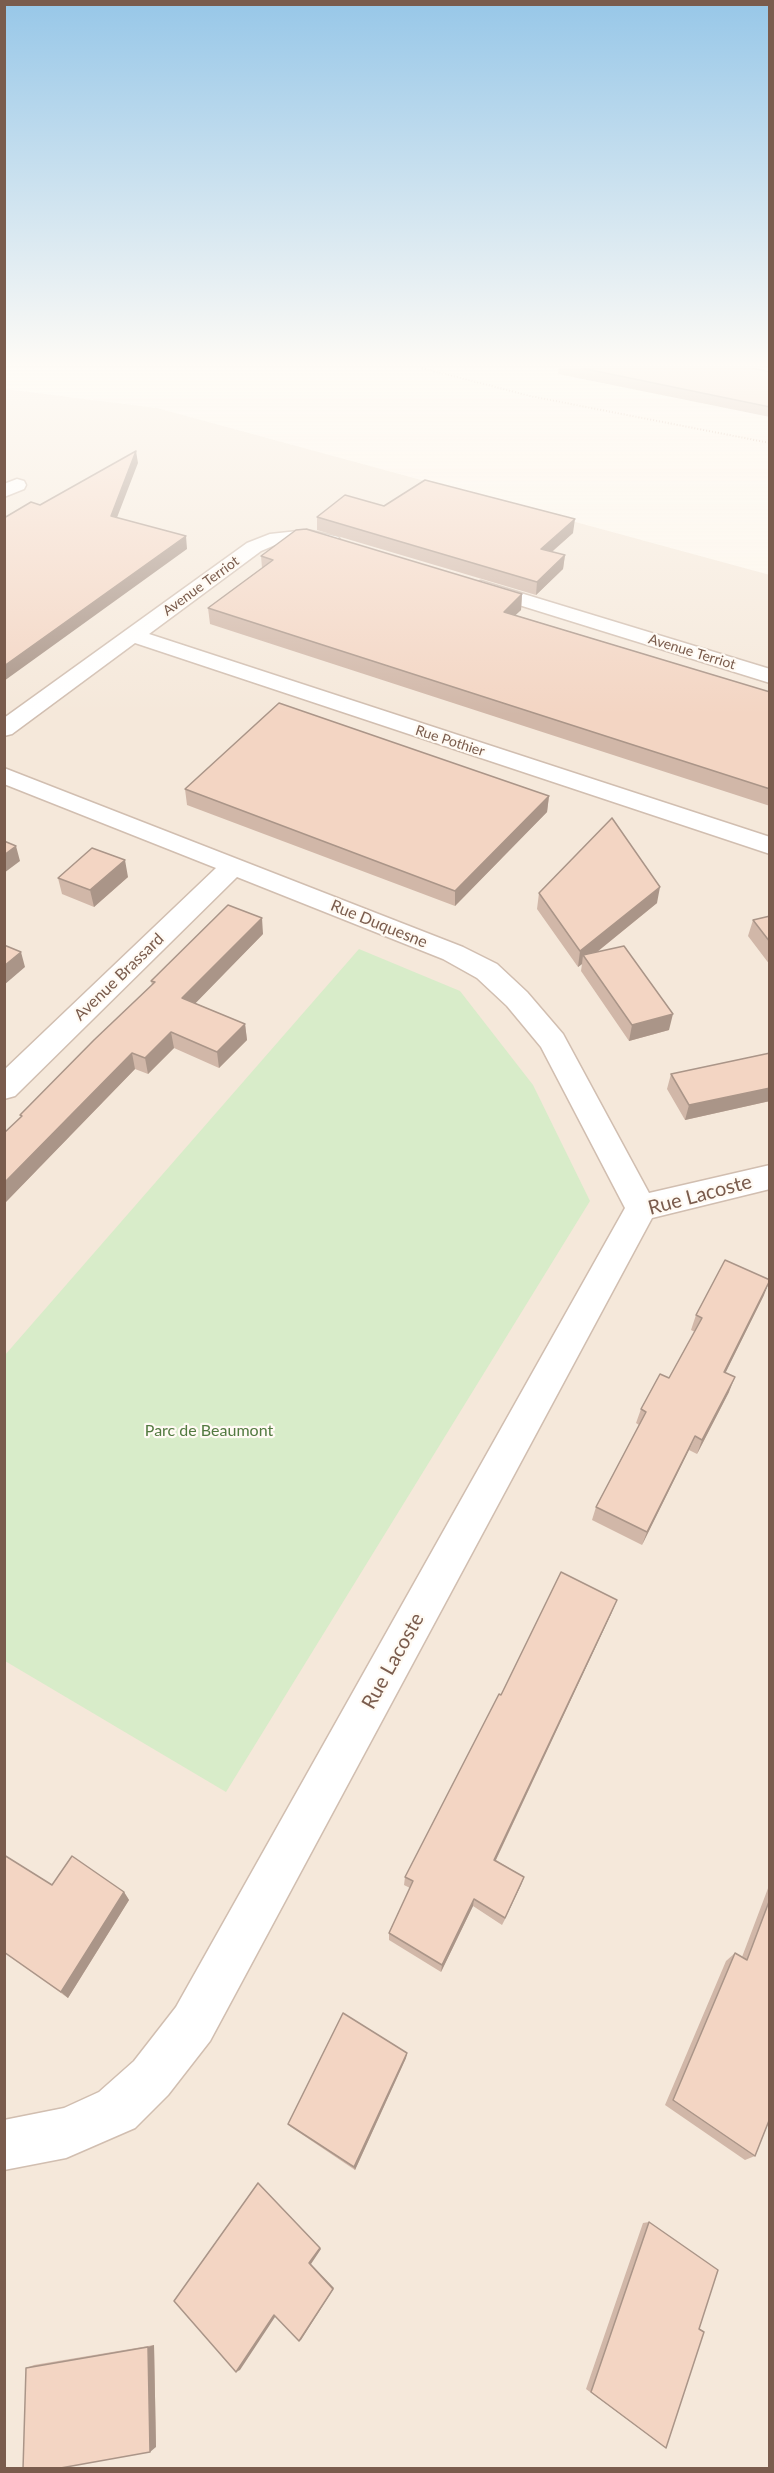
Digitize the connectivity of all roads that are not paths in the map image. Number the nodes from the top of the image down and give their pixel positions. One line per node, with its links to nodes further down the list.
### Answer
1 (349, 546): 3 (street, Avenue Terriot)
2 (463, 581): 4 (street, Avenue Terriot)
3 (131, 635): 5 (street, Avenue Terriot); 7 (street, Rue Pothier)
4 (770, 676)
5 (4, 729)
6 (4, 775): 8 (street, Rue Duquesne)
7 (770, 846)
8 (232, 866): 9 (street, Avenue Brassard); 11 (street, Rue Duquesne)
9 (4, 1088)
10 (770, 1177): 11 (street, Rue Lacoste)
11 (641, 1208): 12 (street, Rue Lacoste)
12 (4, 2145)

